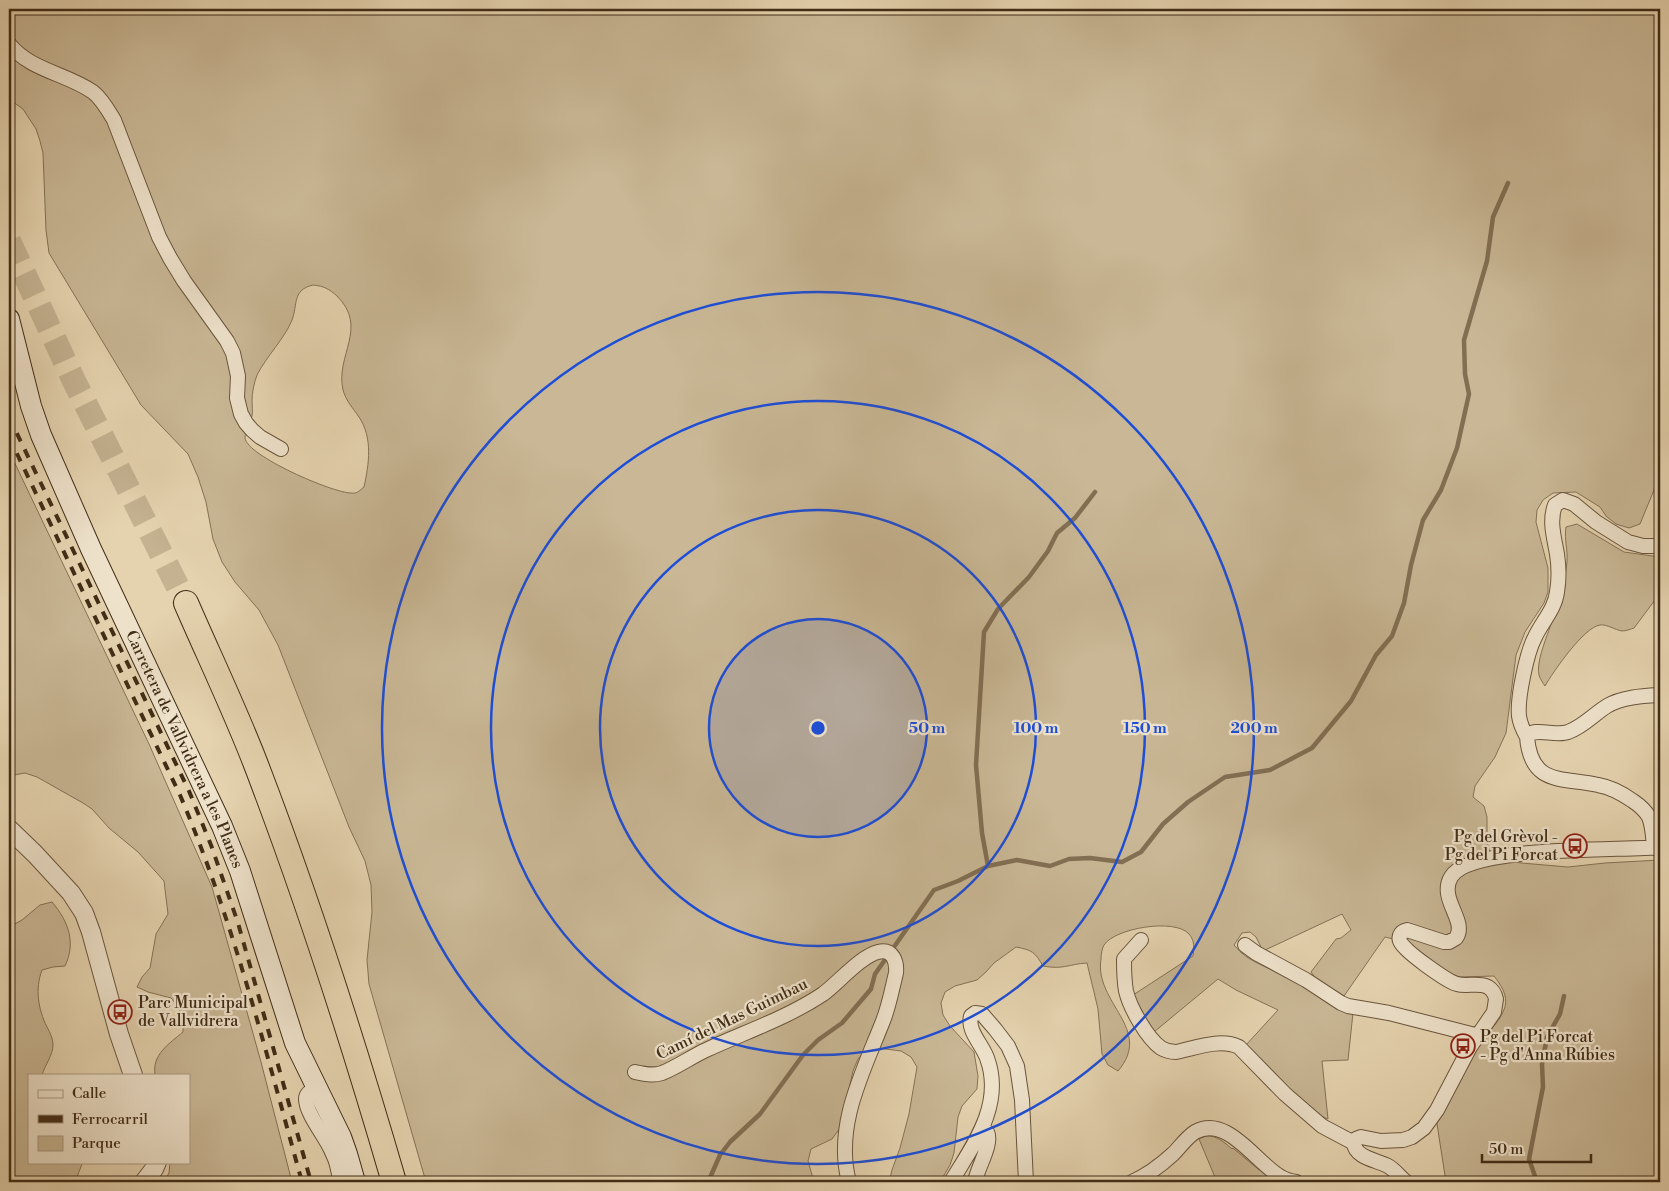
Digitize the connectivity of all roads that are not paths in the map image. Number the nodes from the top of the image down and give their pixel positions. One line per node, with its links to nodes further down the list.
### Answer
1 (9, 44): 3 (street)
2 (9, 319): 15 (main road, Carretera de Vallvidrera a les Planes)
3 (281, 449)
4 (1660, 546): 7 (street)
5 (186, 603): 22 (highway)
6 (1660, 695): 7 (street)
7 (1527, 737): 9 (street)
8 (9, 829): 14 (street)
9 (1657, 847): 12 (street)
10 (1141, 940): 17 (street)
11 (1245, 945): 12 (street)
12 (1479, 1036): 17 (street)
13 (636, 1072): 23 (street, Camí del Mas Guimbau)
14 (133, 1074)
15 (316, 1088): 20 (street); 21 (main road, Carretera de Vallvidrera a les Planes)
16 (982, 1130): 24 (street); 25 (street); 26 (street)
17 (1354, 1143): 29 (street)
18 (156, 1164): 19 (street)
19 (144, 1182)
20 (340, 1182)
21 (355, 1182)
22 (394, 1182)
23 (849, 1182)
24 (951, 1182)
25 (975, 1182)
26 (1026, 1182)
27 (1132, 1182): 28 (street)
28 (1296, 1182)
29 (1406, 1182)

